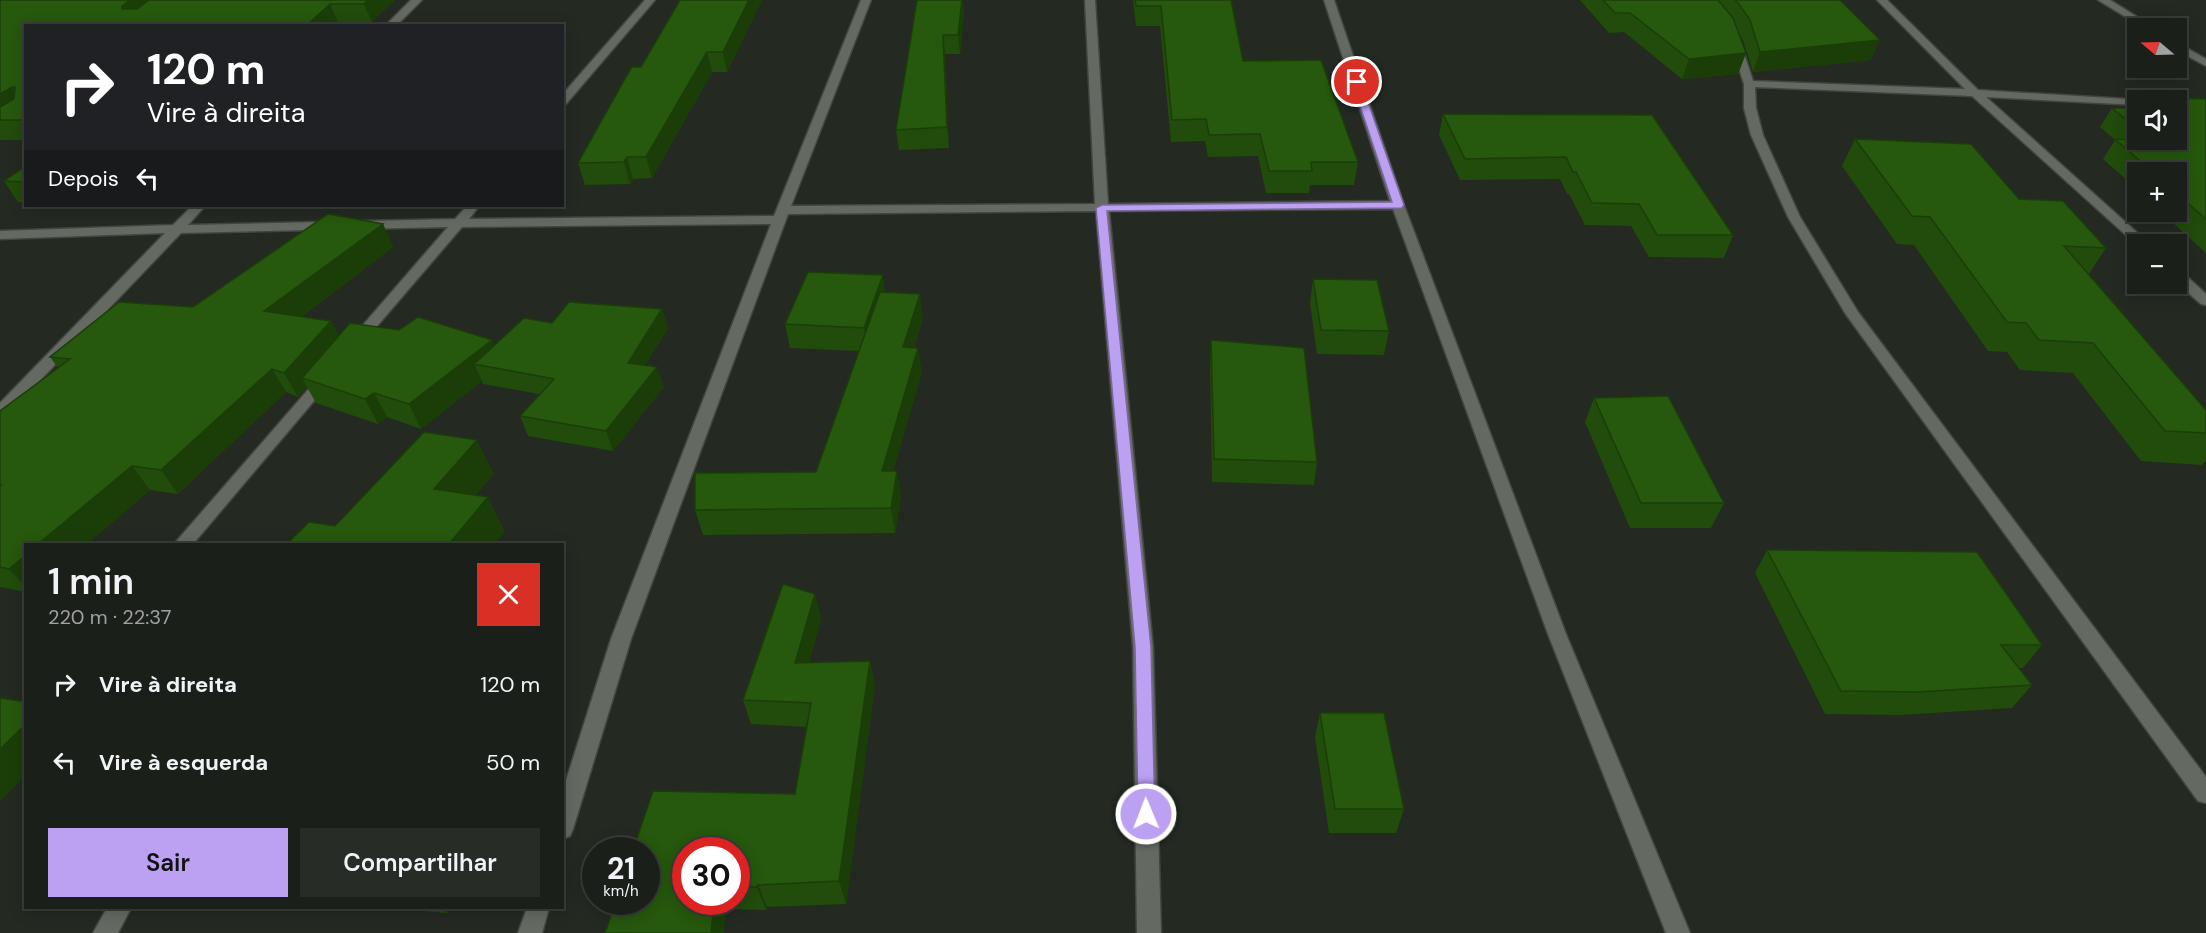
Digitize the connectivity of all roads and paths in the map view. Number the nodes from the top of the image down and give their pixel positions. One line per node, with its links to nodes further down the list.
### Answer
1 (417, 0): 9 (street)
2 (650, 0): 15 (street)
3 (866, 0): 21 (street)
4 (1089, 0): 20 (street)
5 (1329, 0): 17 (street)
6 (1882, 0): 14 (street)
7 (2103, 0): 8 (street)
8 (2133, 18)
9 (392, 24)
10 (1728, 30): 13 (street)
11 (2187, 52): 12 (street)
12 (2206, 63)
13 (1749, 84): 14 (street); 30 (street)
14 (1975, 93): 16 (street); 24 (street)
15 (564, 100)
16 (2127, 101)
17 (1398, 205): 20 (street); 37 (street)
18 (198, 207): 23 (street)
19 (472, 207): 22 (street)
20 (1102, 208): 21 (street); 36 (street)
21 (782, 215): 22 (street); 31 (street)
22 (459, 222): 23 (street); 29 (street)
23 (176, 228): 25 (street); 28 (street)
24 (2132, 234)
25 (0, 235)
26 (2187, 284): 27 (street)
27 (2206, 301)
28 (0, 412)
29 (184, 543)
30 (2206, 794)
31 (564, 823)
32 (119, 909): 34 (street)
33 (538, 909): 35 (street)
34 (105, 933)
35 (530, 933)
36 (1149, 933)
37 (1678, 933)

